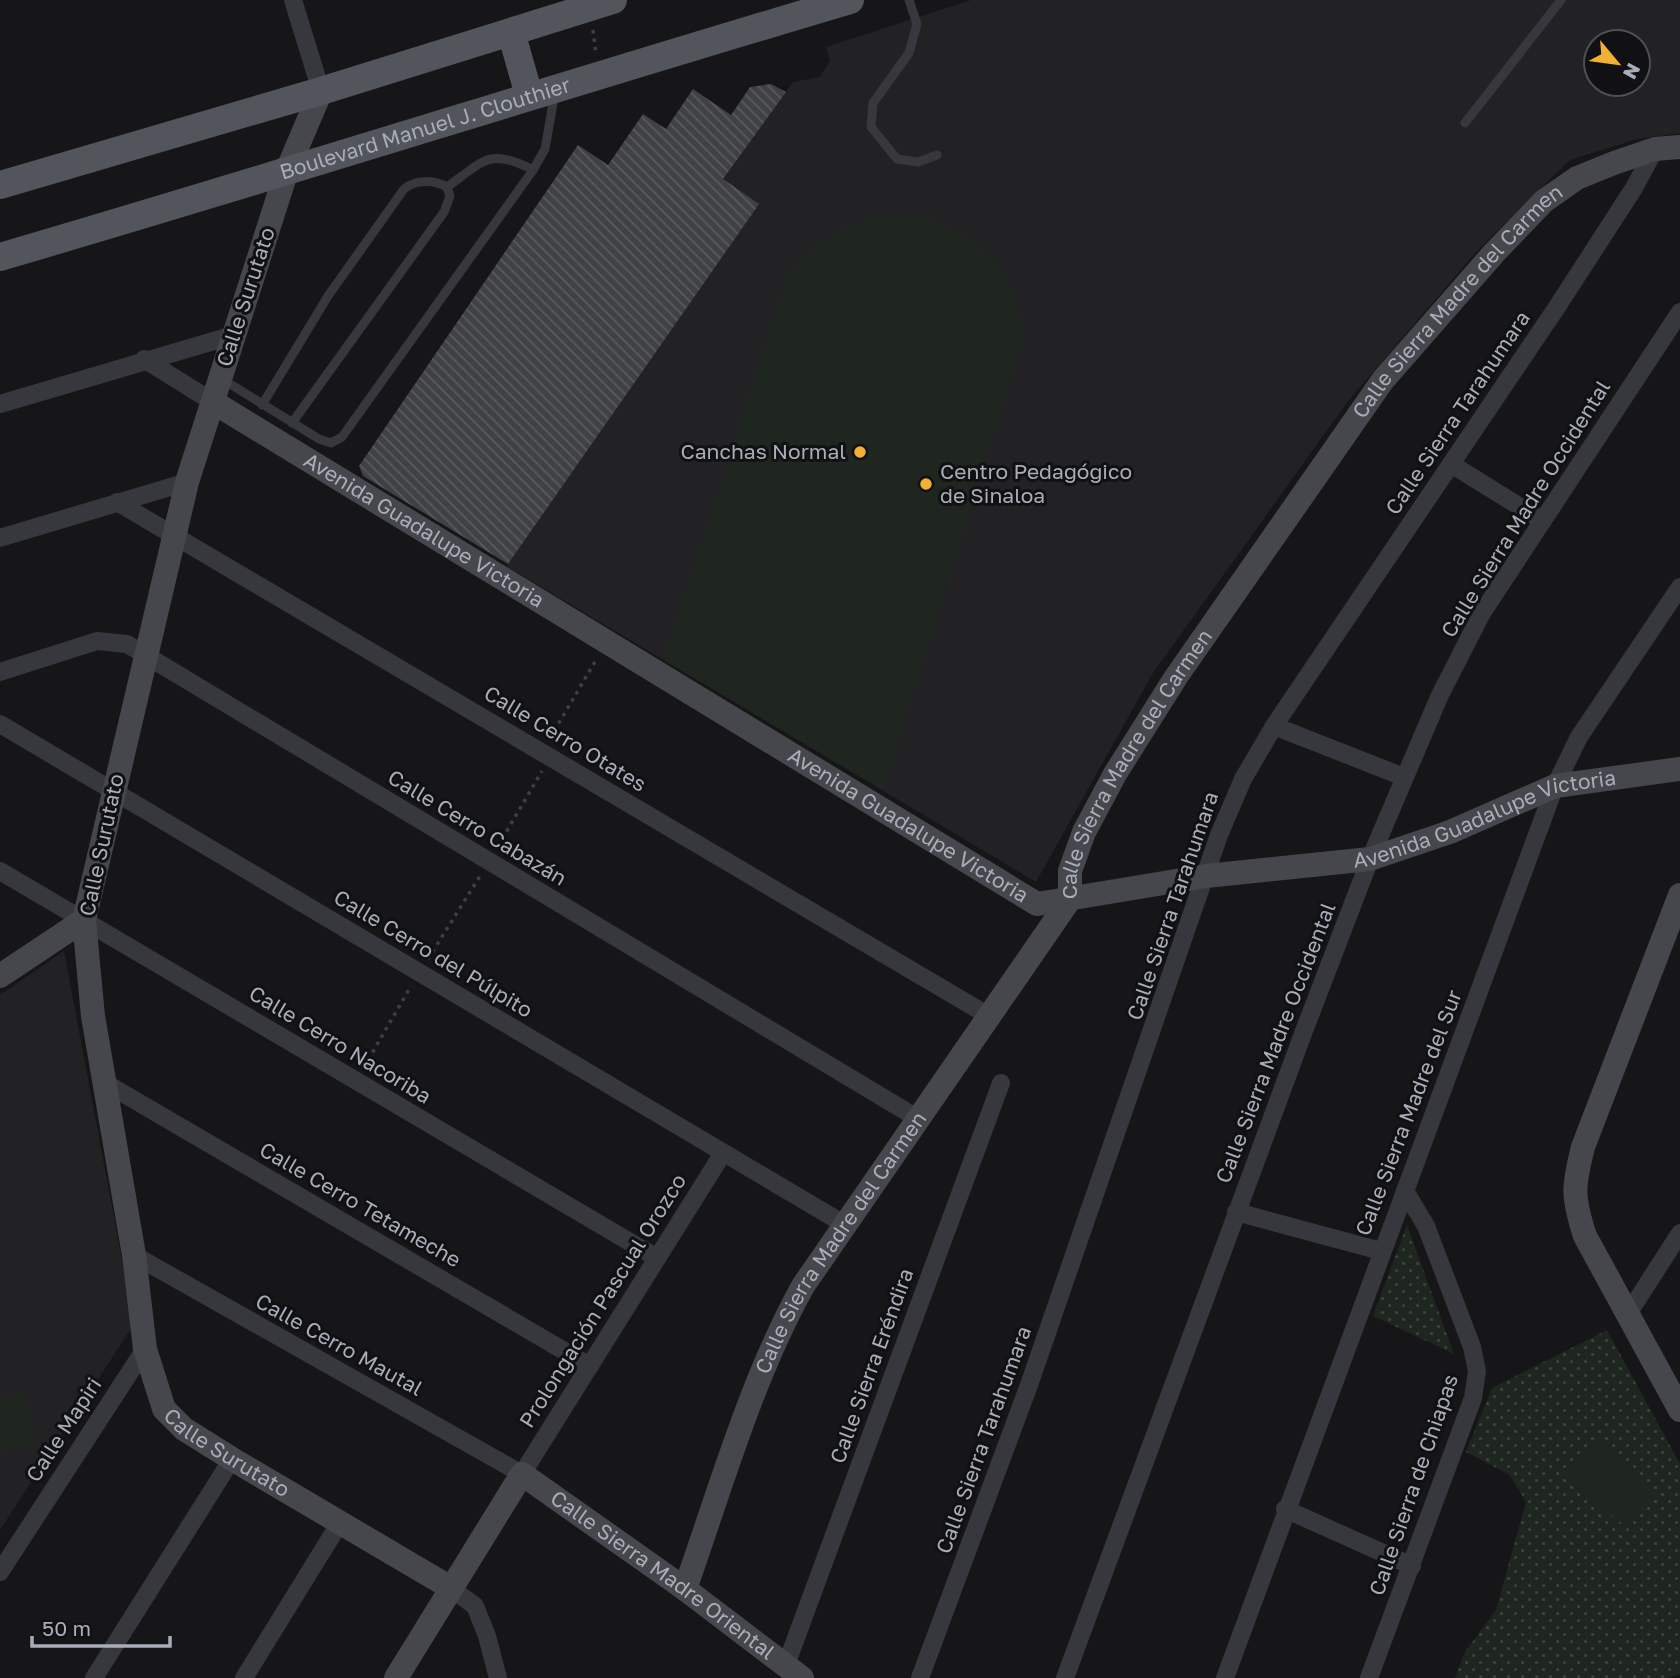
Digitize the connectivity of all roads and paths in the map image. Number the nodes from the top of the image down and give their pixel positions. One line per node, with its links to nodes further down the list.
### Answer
1 (293, 0): 9 (street)
2 (850, 0): 7 (main road, Boulevard Manuel J. Clouthier)
3 (909, 0): 14 (lane)
4 (1561, 0): 11 (lane)
5 (597, 3): 6 (main road); 7 (path)
6 (511, 32): 9 (main road); 10 (main road)
7 (599, 74): 8 (main road, Boulevard Manuel J. Clouthier)
8 (556, 87): 10 (main road, Boulevard Manuel J. Clouthier); 15 (lane)
9 (321, 91): 16 (street, Calle Surutato); 17 (main road)
10 (529, 95): 16 (main road, Boulevard Manuel J. Clouthier)
11 (1465, 123)
12 (1680, 148): 13 (street, Calle Sierra Madre del Carmen)
13 (1655, 149): 28 (street, Calle Sierra Tarahumara); 47 (street, Calle Sierra Madre del Carmen)
14 (937, 155)
15 (533, 170): 18 (lane); 27 (lane)
16 (286, 173): 19 (main road, Boulevard Manuel J. Clouthier); 21 (street, Calle Surutato)
17 (0, 185)
18 (447, 187): 26 (lane); 27 (lane)
19 (0, 257)
20 (1680, 312): 31 (street, Calle Sierra Madre Occidental)
21 (234, 335): 22 (street); 23 (street, Calle Surutato)
22 (144, 359): 24 (street); 25 (street)
23 (220, 378): 24 (street, Calle Surutato); 26 (lane)
24 (213, 402): 29 (street, Calle Surutato); 47 (street, Avenida Guadalupe Victoria)
25 (0, 404)
26 (262, 405): 27 (lane)
27 (292, 423)
28 (1451, 464): 31 (street); 38 (street, Calle Sierra Tarahumara)
29 (187, 482): 30 (street); 32 (street, Calle Surutato)
30 (117, 502): 32 (street, Calle Cerro Otates); 33 (street)
31 (1543, 521): 40 (street, Calle Sierra Madre Occidental)
32 (174, 536): 35 (street, Calle Surutato); 50 (street, Calle Cerro Otates)
33 (0, 538)
34 (1680, 587): 41 (street, Calle Sierra Madre del Sur)
35 (147, 656): 36 (street, Calle Cerro Cabazán); 42 (street, Calle Surutato); 53 (street, Calle Cerro Cabazán)
36 (0, 672)
37 (0, 724): 42 (street, Calle Cerro del Púlpito)
38 (1274, 726): 40 (street); 45 (street, Calle Sierra Tarahumara)
39 (1680, 769): 41 (street, Avenida Guadalupe Victoria)
40 (1404, 777): 43 (street, Calle Sierra Madre Occidental)
41 (1555, 786): 43 (street, Avenida Guadalupe Victoria); 55 (street, Calle Sierra Madre del Sur)
42 (113, 791): 48 (street, Calle Surutato); 54 (street, Calle Cerro del Púlpito)
43 (1370, 859): 45 (street, Avenida Guadalupe Victoria); 56 (street, Calle Sierra Madre Occidental)
44 (0, 871): 48 (street, Calle Cerro Nacoriba)
45 (1206, 876): 47 (street, Avenida Guadalupe Victoria); 79 (street, Calle Sierra Tarahumara)
46 (1680, 895): 62 (street)
47 (1070, 899): 50 (street, Calle Sierra Madre del Carmen)
48 (84, 920): 49 (street); 52 (street, Calle Surutato); 61 (street, Calle Cerro Nacoriba)
49 (0, 976)
50 (989, 1016): 53 (street, Calle Sierra Madre del Carmen)
51 (1001, 1083): 74 (street, Calle Sierra Eréndira)
52 (107, 1084): 60 (street, Calle Surutato); 64 (street, Calle Cerro Tetameche)
53 (917, 1118): 57 (street, Calle Sierra Madre del Carmen)
54 (723, 1153): 57 (street, Calle Cerro del Púlpito); 61 (street, Prolongación Pascual Orozco)
55 (1405, 1191): 59 (street, Calle Sierra Madre del Sur); 70 (street, Calle Sierra de Chiapas)
56 (1236, 1212): 59 (street); 80 (street, Calle Sierra Madre Occidental)
57 (844, 1224): 73 (street, Calle Sierra Madre del Carmen)
58 (1680, 1233): 62 (street)
59 (1381, 1251): 68 (street, Calle Sierra Madre del Sur)
60 (134, 1255): 63 (street, Calle Surutato); 67 (street, Calle Cerro Mautal)
61 (657, 1258): 64 (street, Prolongación Pascual Orozco)
62 (1628, 1314): 65 (street)
63 (145, 1349): 66 (street, Calle Surutato); 71 (street, Calle Mapiri)
64 (590, 1366): 67 (street, Prolongación Pascual Orozco)
65 (1680, 1410)
66 (232, 1459): 69 (street, Calle Surutato); 75 (street)
67 (522, 1474): 72 (street); 73 (street, Calle Sierra Madre Oriental)
68 (1285, 1509): 70 (street); 81 (street, Calle Sierra Madre del Sur)
69 (340, 1524): 72 (street, Calle Surutato); 76 (street)
70 (1412, 1566): 82 (street, Calle Sierra de Chiapas)
71 (0, 1572)
72 (451, 1588): 77 (street); 78 (street)
73 (685, 1588): 74 (street, Calle Sierra Madre Oriental)
74 (794, 1672)
75 (94, 1678)
76 (244, 1678)
77 (396, 1678)
78 (498, 1678)
79 (920, 1678)
80 (1065, 1678)
81 (1224, 1678)
82 (1369, 1678)

